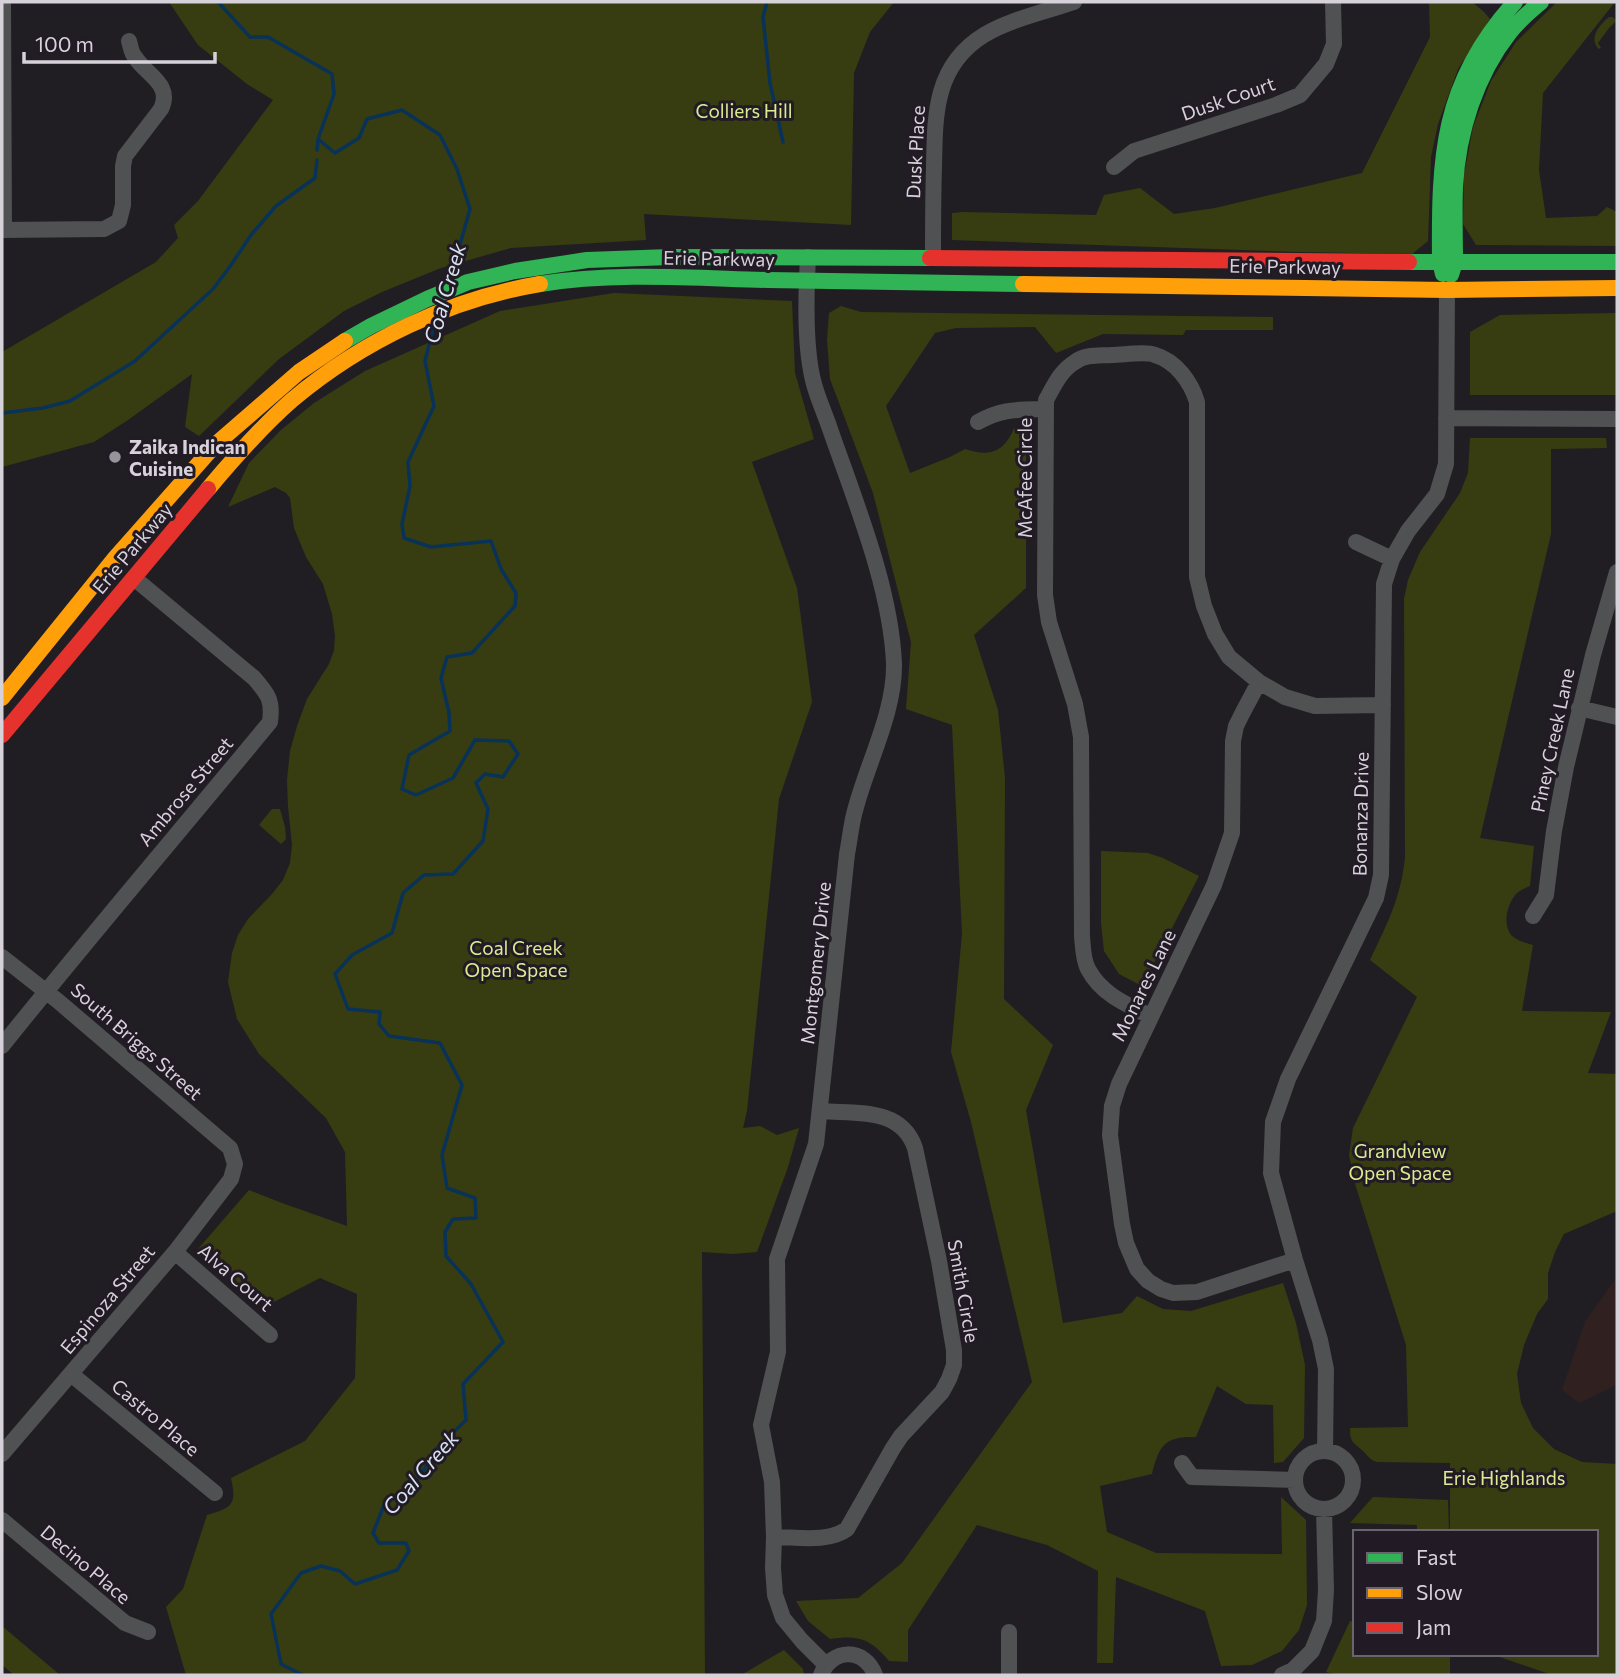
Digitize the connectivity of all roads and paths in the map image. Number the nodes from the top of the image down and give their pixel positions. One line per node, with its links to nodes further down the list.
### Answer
1 (3, 2): 9 (street)
2 (1074, 2): 11 (street, Dusk Place)
3 (1333, 2): 8 (street, Dusk Court)
4 (1541, 2): 6 (main road)
5 (1508, 4): 6 (street); 12 (main road)
6 (1522, 20): 12 (main road)
7 (129, 41): 9 (street)
8 (1114, 167)
9 (3, 230)
10 (808, 257): 11 (main road, Erie Parkway); 14 (street, Montgomery Drive); 26 (main road, Erie Parkway)
11 (933, 258): 12 (main road, Erie Parkway)
12 (1448, 262): 13 (main road, Erie Parkway); 16 (main road)
13 (1617, 262)
14 (807, 281): 16 (main road, Erie Parkway); 24 (main road, Erie Parkway); 36 (street, Montgomery Drive)
15 (1617, 288): 16 (main road, Erie Parkway)
16 (1447, 290): 18 (street, Bonanza Drive)
17 (1045, 409): 20 (street); 25 (street, McAfee Circle); 34 (street, McAfee Circle)
18 (1446, 418): 19 (street); 22 (street, Bonanza Drive)
19 (1617, 419)
20 (978, 422)
21 (1356, 542): 22 (street)
22 (1392, 559): 27 (street, Bonanza Drive)
23 (1617, 572): 28 (street, Piney Creek Lane)
24 (134, 578): 30 (main road, Erie Parkway); 33 (street, Ambrose Street)
25 (1259, 682): 27 (street); 34 (street, Monares Lane)
26 (2, 698)
27 (1382, 705): 39 (street, Bonanza Drive)
28 (1579, 708): 29 (street); 31 (street, Piney Creek Lane)
29 (1617, 717)
30 (2, 735)
31 (1534, 916)
32 (2, 957): 33 (street, South Briggs Street)
33 (45, 991): 35 (street, Ambrose Street); 37 (street, South Briggs Street)
34 (1150, 1016): 39 (street, Monares Lane)
35 (2, 1046)
36 (821, 1111): 49 (street, Montgomery Drive); 49 (street, Smith Circle)
37 (235, 1164): 38 (street, Espinoza Street)
38 (175, 1252): 40 (street, Alva Court); 41 (street, Espinoza Street)
39 (1295, 1260): 42 (street, Bonanza Drive)
40 (270, 1335)
41 (71, 1374): 43 (street, Espinoza Street); 46 (street, Castro Place)
42 (1325, 1451): 45 (street); 47 (street)
43 (2, 1454)
44 (1182, 1463): 45 (street)
45 (1294, 1480): 47 (street)
46 (215, 1493)
47 (1324, 1509): 53 (street)
48 (2, 1520): 50 (street, Decino Place)
49 (774, 1537): 52 (street, Montgomery Drive)
50 (148, 1632)
51 (1009, 1632): 55 (street)
52 (824, 1670): 54 (street)
53 (1290, 1673)
54 (875, 1675)
55 (1009, 1675)

